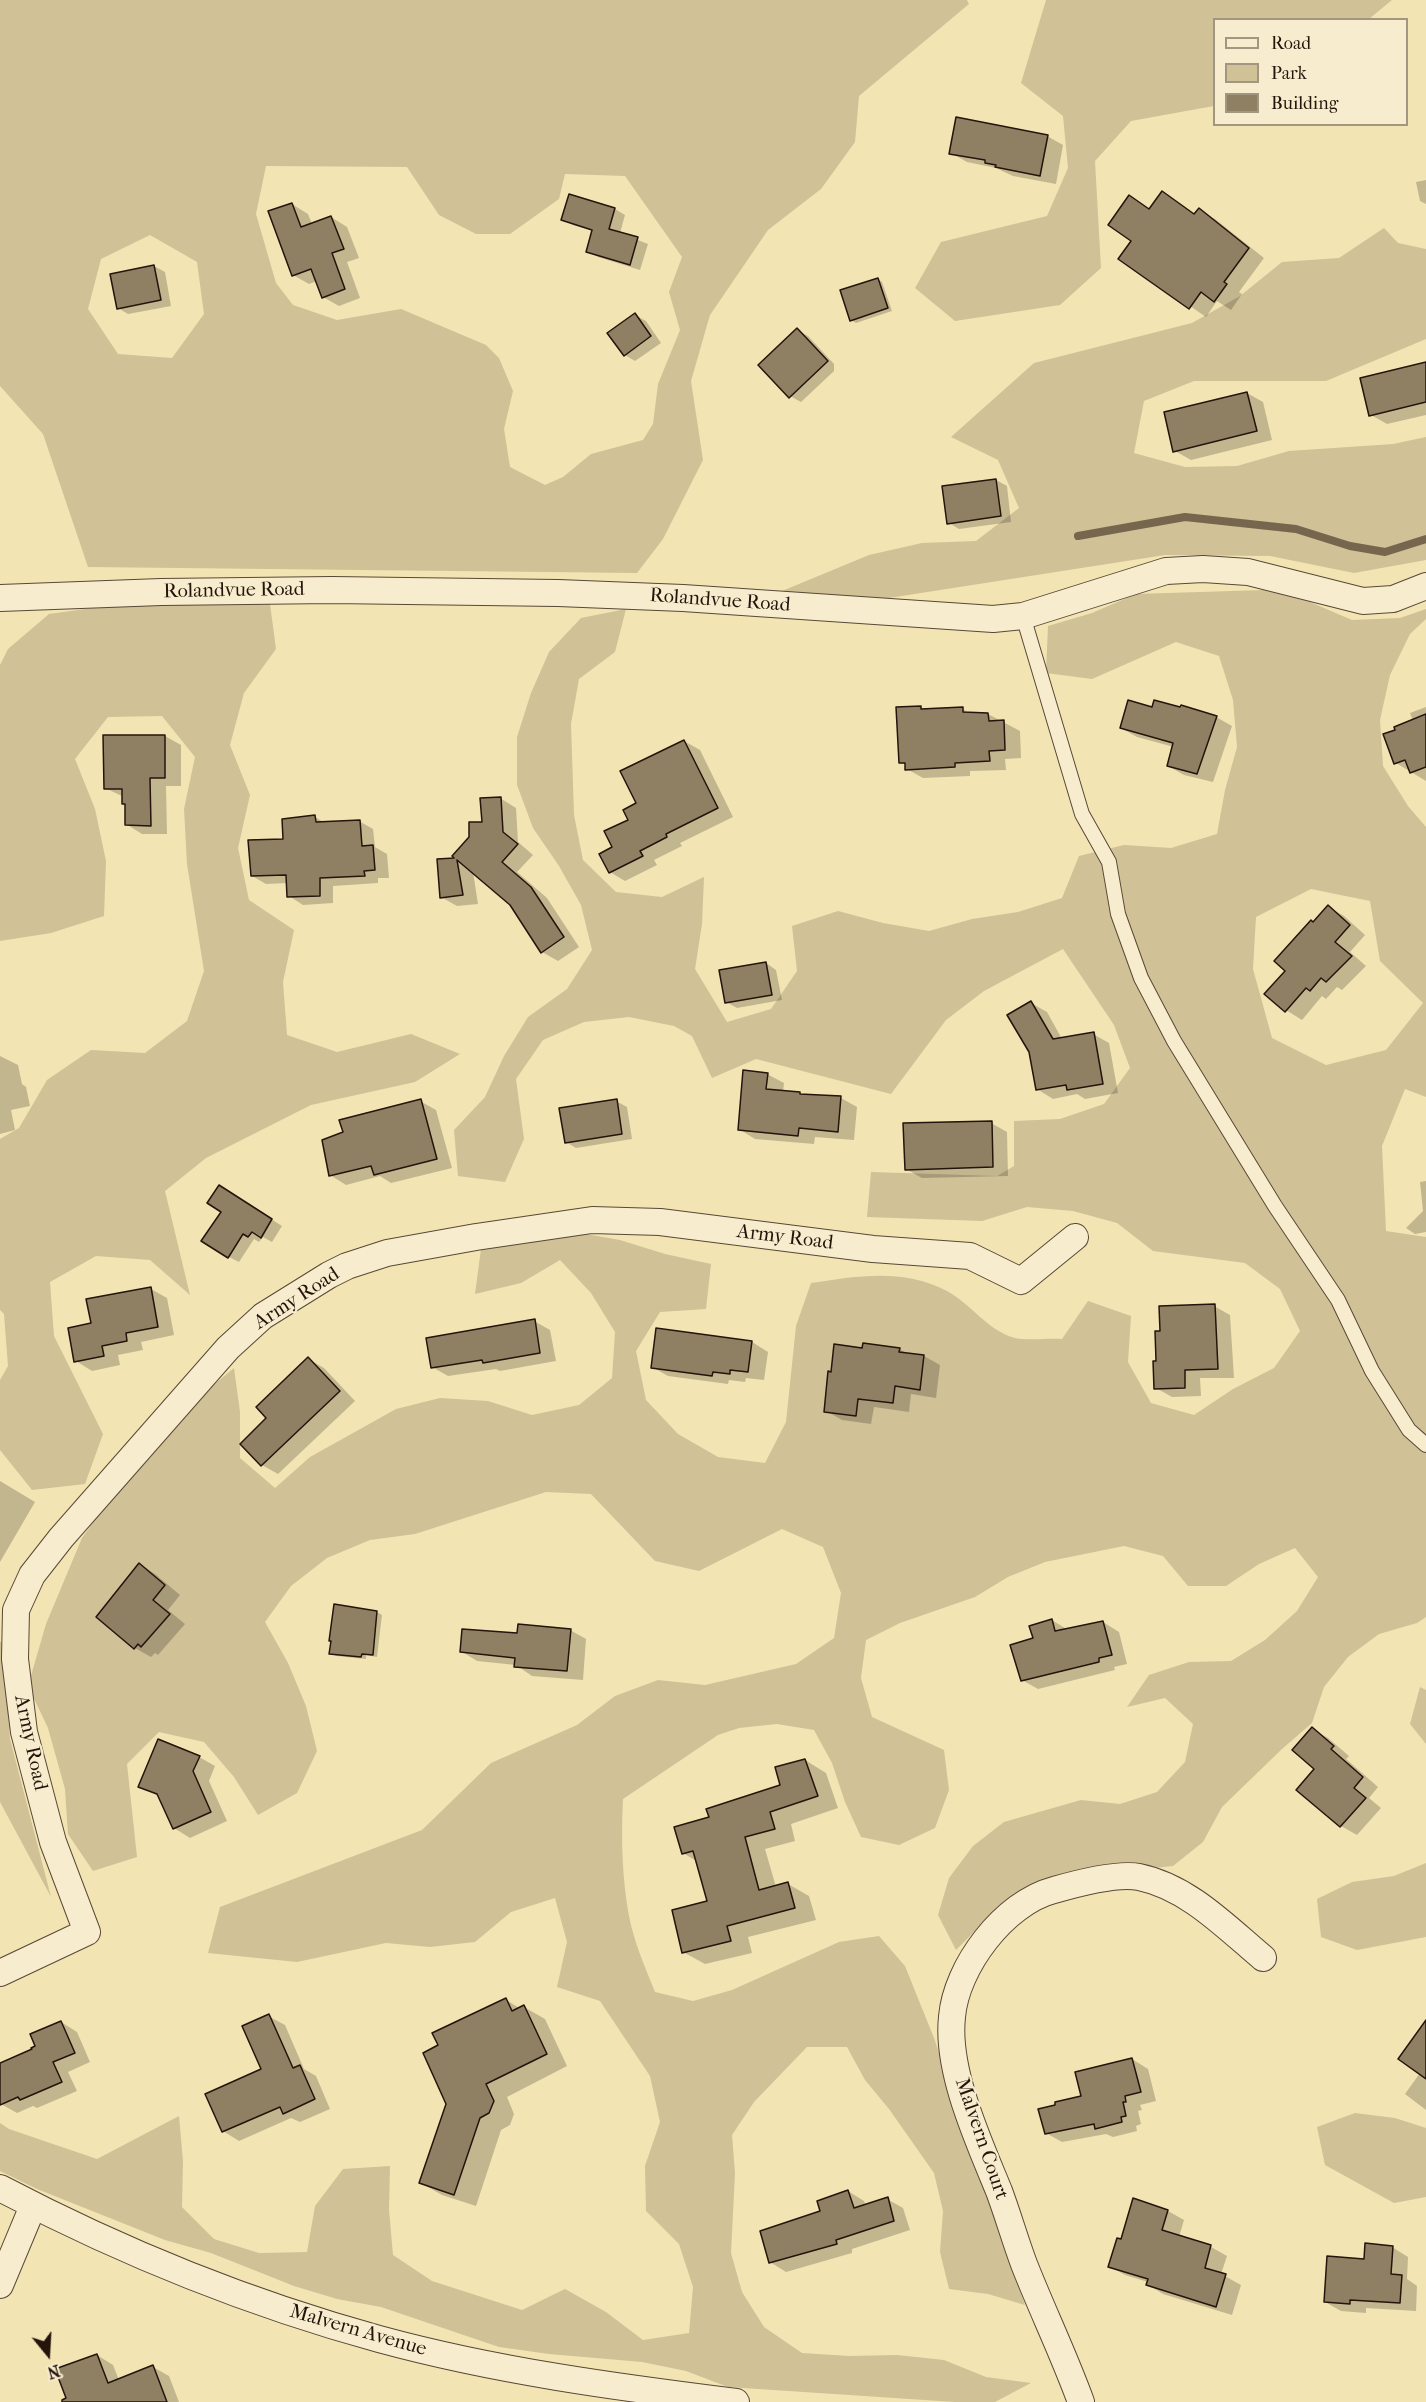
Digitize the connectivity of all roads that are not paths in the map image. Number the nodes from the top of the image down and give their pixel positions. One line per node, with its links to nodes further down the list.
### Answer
1 (1426, 586): 3 (street, Rolandvue Road)
2 (0, 598): 3 (street, Rolandvue Road)
3 (1023, 616): 5 (lane)
4 (1075, 1237): 7 (street, Army Road)
5 (1426, 1445)
6 (1263, 1958): 12 (street, Malvern Court)
7 (0, 1973)
8 (0, 2188): 9 (street, Malvern Avenue)
9 (33, 2206): 10 (street); 11 (street, Malvern Avenue)
10 (0, 2285)
11 (736, 2402)
12 (1081, 2402)

